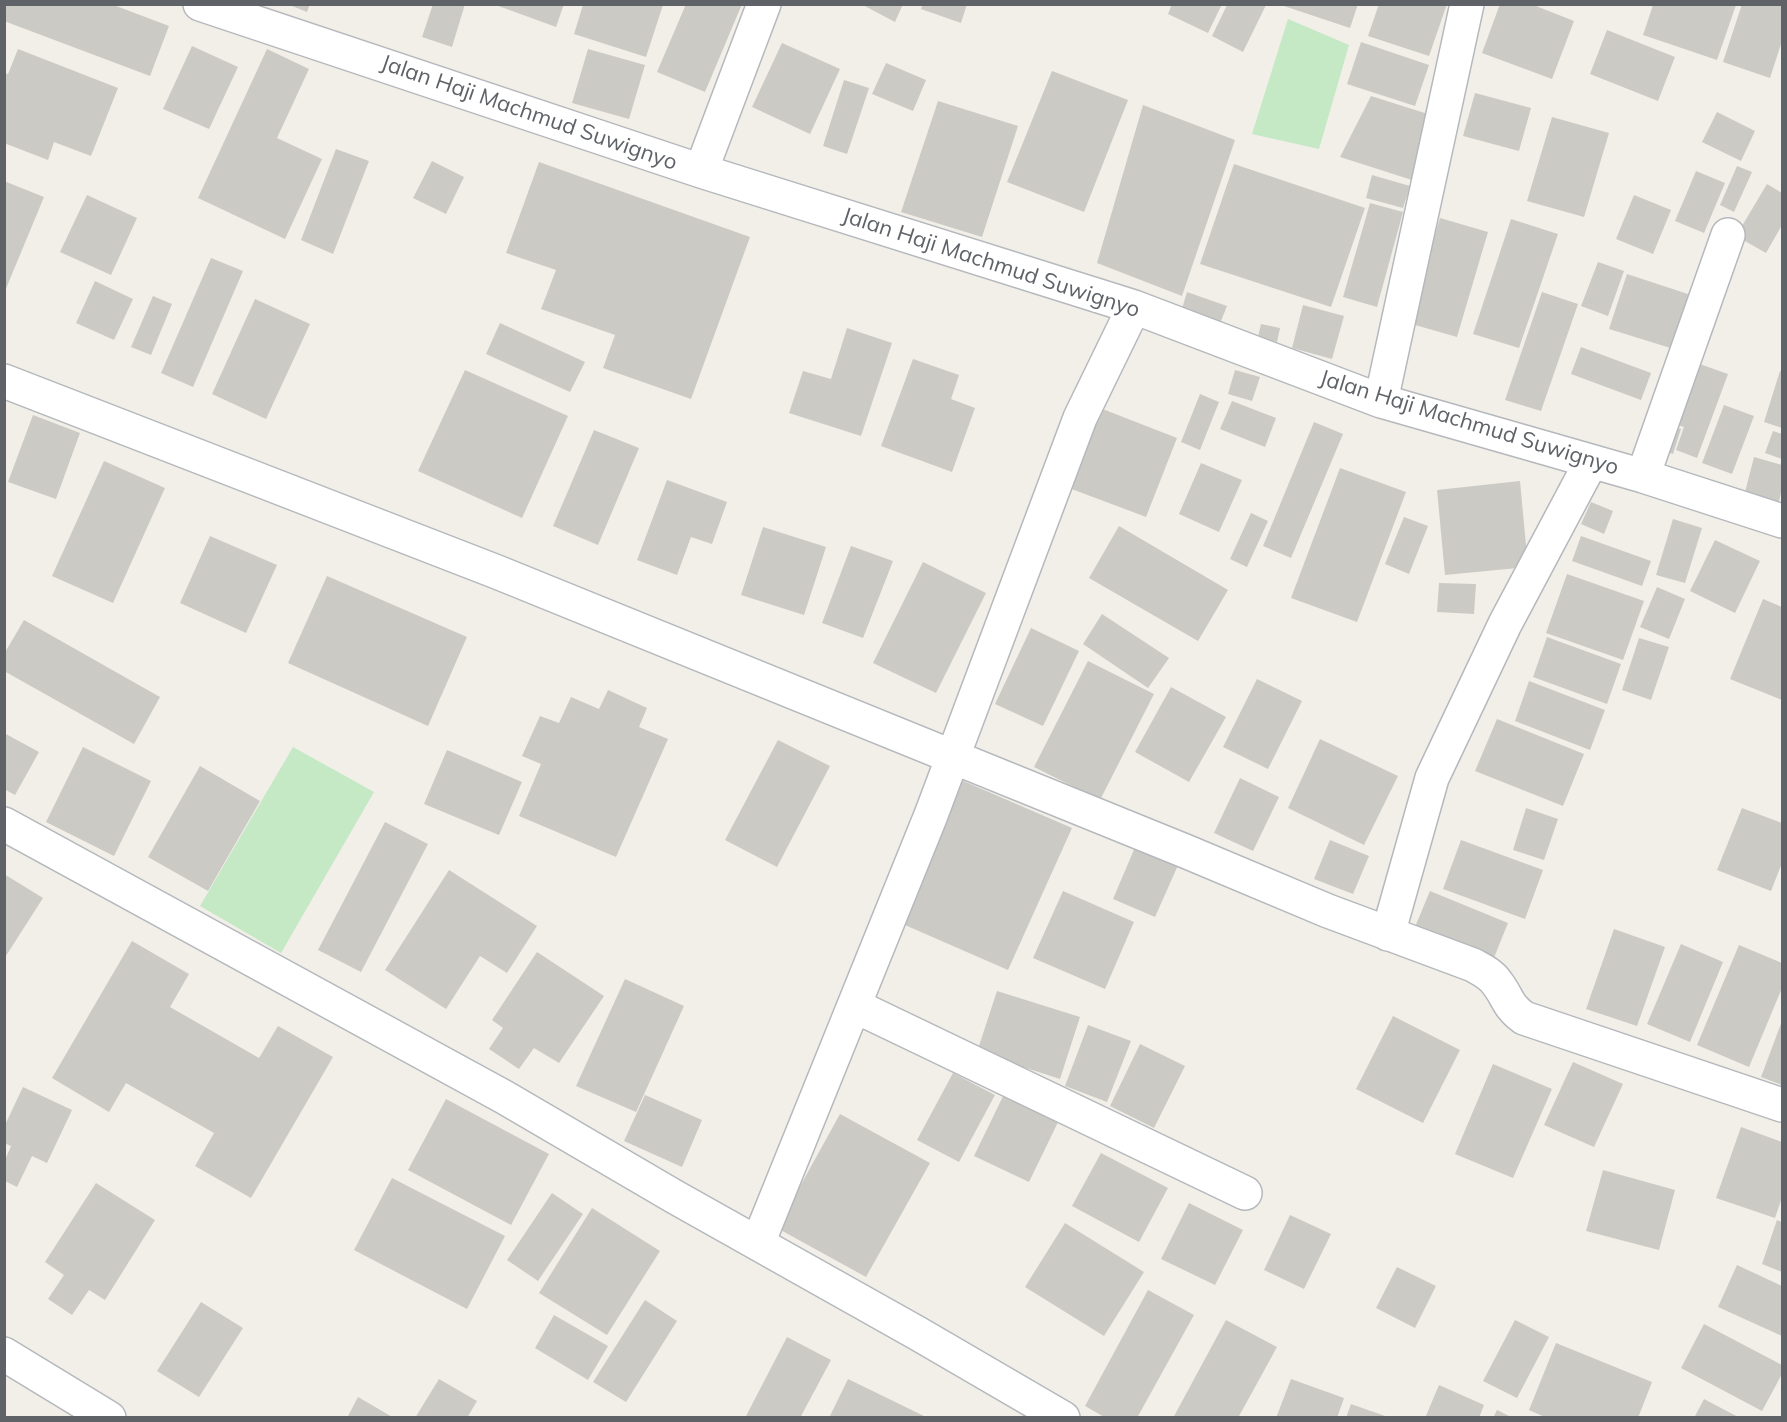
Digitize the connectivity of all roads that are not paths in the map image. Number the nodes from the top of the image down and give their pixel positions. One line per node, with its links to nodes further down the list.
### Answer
1 (200, 4): 4 (street, Jalan Haji Machmud Suwignyo)
2 (764, 4): 4 (street)
3 (1467, 4): 8 (street)
4 (702, 171): 6 (street, Jalan Haji Machmud Suwignyo)
5 (1728, 235): 10 (street)
6 (1134, 307): 8 (street, Jalan Haji Machmud Suwignyo); 12 (street)
7 (4, 381): 12 (street)
8 (1381, 400): 9 (street, Jalan Haji Machmud Suwignyo)
9 (1591, 462): 10 (street, Jalan Haji Machmud Suwignyo); 14 (street)
10 (1643, 476): 11 (street, Jalan Haji Machmud Suwignyo)
11 (1782, 521)
12 (953, 757): 14 (street); 15 (street)
13 (4, 824): 18 (street)
14 (1388, 934): 16 (street)
15 (855, 1006): 17 (street); 18 (street)
16 (1782, 1104)
17 (1245, 1193)
18 (759, 1243): 21 (street)
19 (4, 1354): 20 (street)
20 (109, 1418)
21 (1063, 1418)

